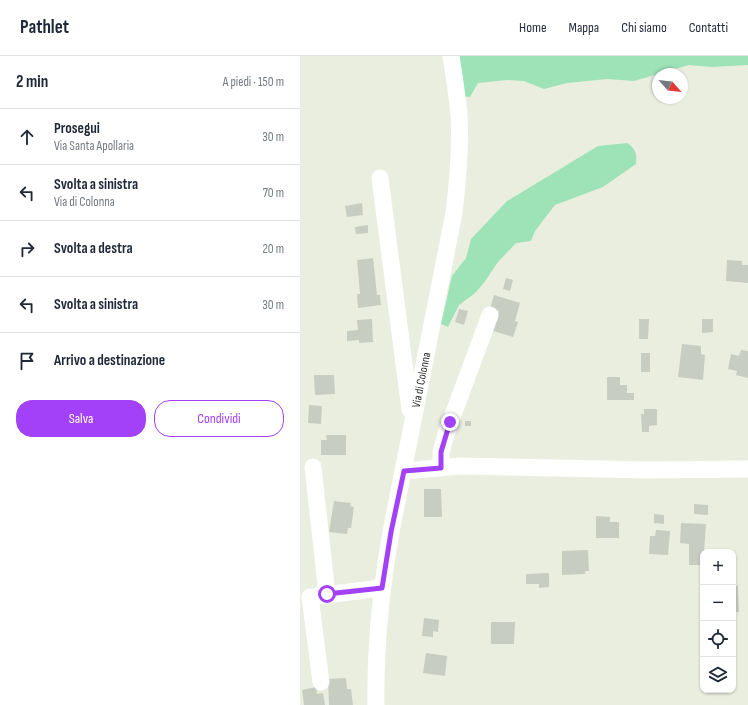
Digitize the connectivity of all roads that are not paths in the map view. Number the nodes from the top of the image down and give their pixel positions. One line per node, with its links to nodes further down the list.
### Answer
1 (451, 56): 4 (street, Via di Colonna)
2 (380, 178): 4 (street)
3 (490, 316): 6 (street)
4 (412, 425): 8 (street, Via di Colonna)
5 (313, 467): 10 (street)
6 (441, 468): 7 (street); 8 (street)
7 (748, 469)
8 (404, 471): 9 (street, Via di Colonna)
9 (382, 588): 10 (street); 13 (street, Via di Colonna)
10 (327, 594): 11 (street)
11 (305, 597): 12 (street)
12 (322, 682)
13 (376, 705)

